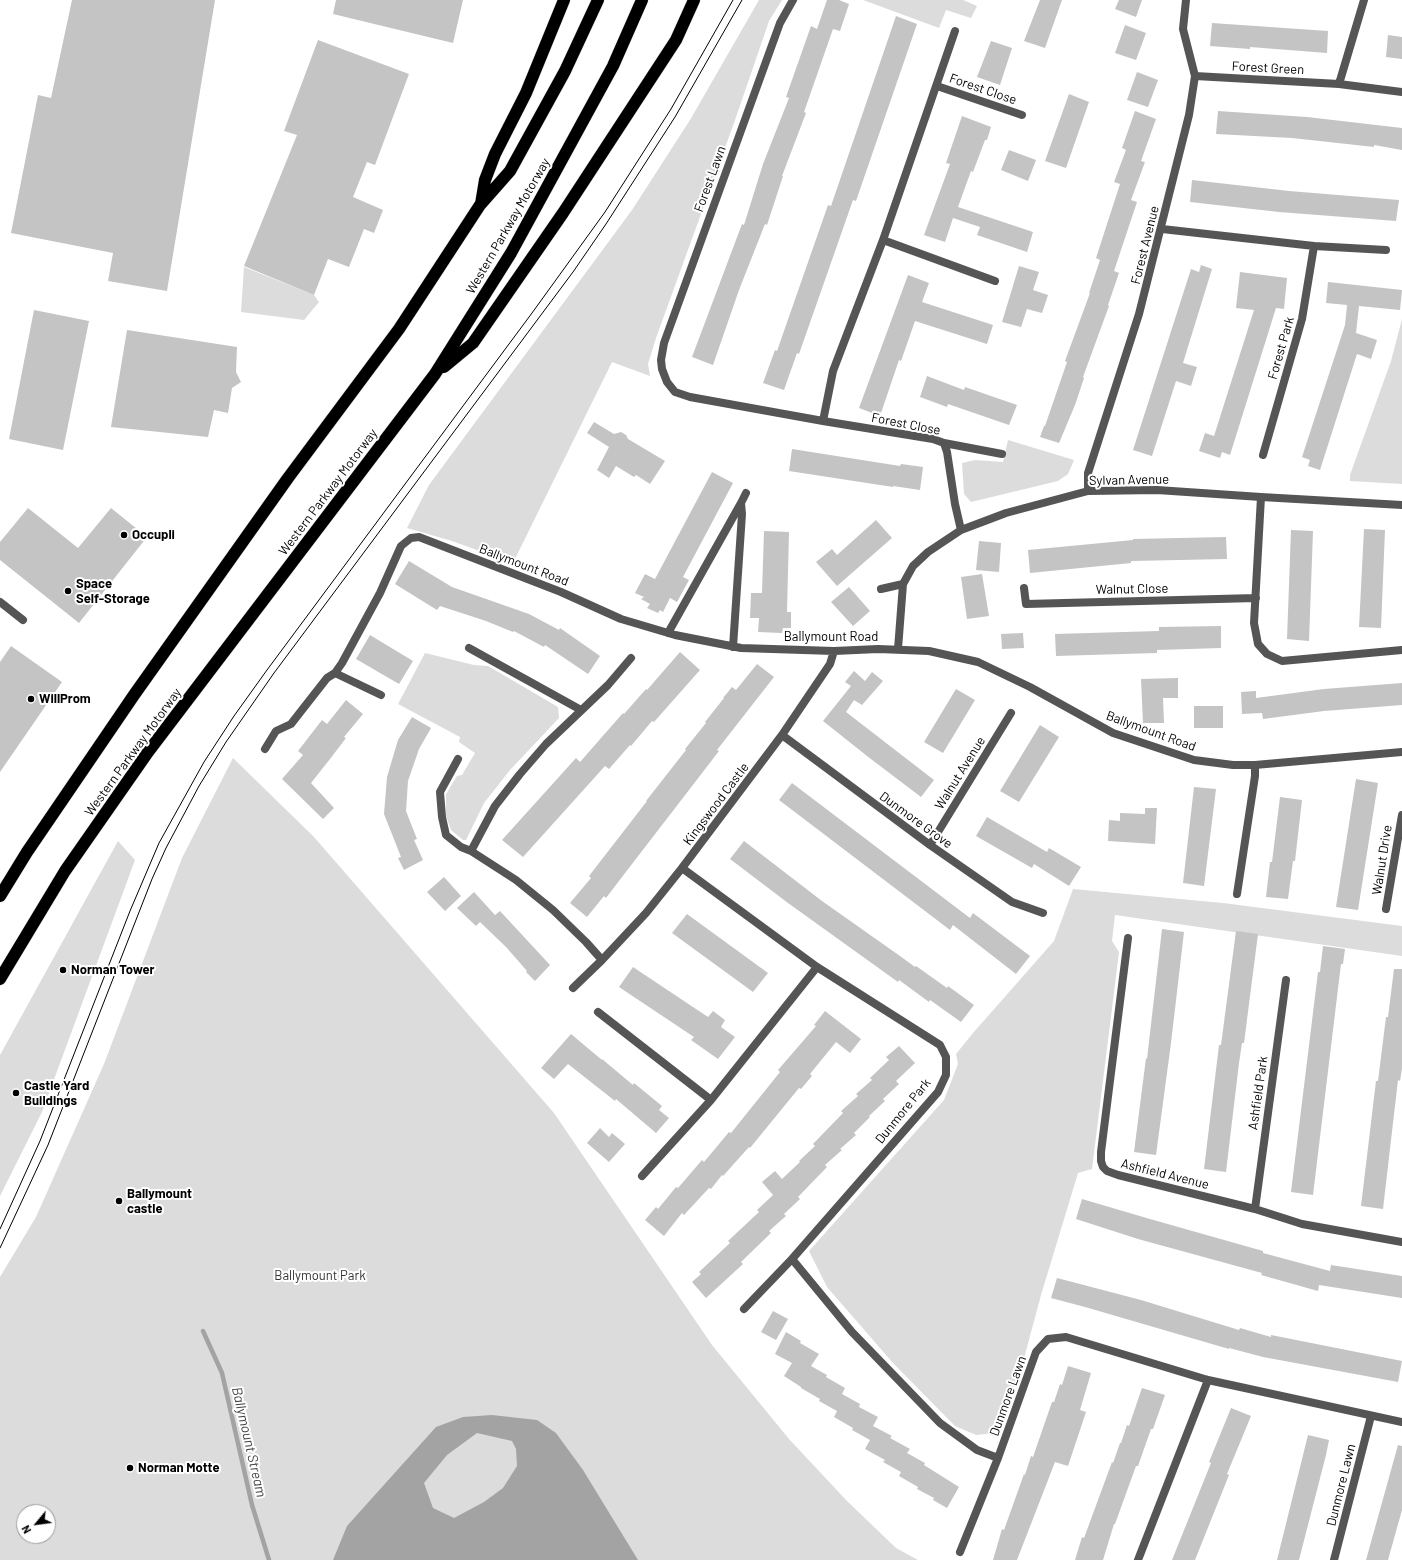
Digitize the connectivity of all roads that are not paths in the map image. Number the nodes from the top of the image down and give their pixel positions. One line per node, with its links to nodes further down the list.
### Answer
1 (564, 0): 16 (highway)
2 (598, 0): 16 (highway, Western Parkway Motorway)
3 (642, 0): 23 (highway, Western Parkway Motorway)
4 (694, 0): 10 (highway)
5 (697, 0): 10 (highway)
6 (793, 0): 22 (street, Forest Lawn)
7 (1186, 0): 11 (street, Forest Avenue)
8 (1364, 0): 12 (street)
9 (955, 31): 13 (street, Forest Close)
10 (676, 40): 23 (highway)
11 (1195, 76): 12 (street, Forest Green); 17 (street, Forest Avenue)
12 (1339, 84): 14 (street, Forest Green)
13 (937, 86): 15 (street, Forest Close); 18 (street, Forest Close)
14 (1402, 92)
15 (1022, 115)
16 (480, 205): 61 (highway, Western Parkway Motorway)
17 (1162, 229): 19 (street); 28 (street, Forest Avenue)
18 (883, 240): 21 (street); 24 (street, Forest Close)
19 (1314, 246): 20 (street); 27 (street, Forest Park)
20 (1386, 250)
21 (996, 281)
22 (662, 370): 24 (street, Forest Close)
23 (435, 374): 67 (highway, Western Parkway Motorway)
24 (824, 421): 25 (street, Forest Close)
25 (944, 444): 26 (street); 33 (street, Forest Close)
26 (1002, 454)
27 (1263, 456)
28 (1088, 491): 30 (street, Sylvan Avenue); 33 (street, Sylvan Avenue)
29 (746, 493): 31 (street)
30 (1261, 497): 32 (street, Sylvan Avenue); 37 (street)
31 (741, 503): 40 (street); 41 (street)
32 (1402, 505)
33 (961, 530): 34 (street, Sylvan Avenue)
34 (903, 584): 36 (street); 43 (street, Sylvan Avenue)
35 (1024, 588): 37 (street, Walnut Close)
36 (881, 589)
37 (1256, 598): 44 (street)
38 (0, 602): 39 (street)
39 (23, 620)
40 (668, 633): 41 (street, Ballymount Road); 47 (street, Ballymount Road)
41 (733, 647): 45 (street, Ballymount Road)
42 (469, 648): 49 (street)
43 (898, 649): 45 (street, Ballymount Road); 55 (street, Ballymount Road)
44 (1402, 650)
45 (834, 651): 51 (street, Kingswood Castle)
46 (631, 658): 49 (street)
47 (335, 673): 48 (street); 52 (street, Ballymount Road)
48 (381, 695)
49 (581, 710): 58 (street)
50 (1011, 713): 57 (street, Walnut Avenue)
51 (782, 735): 57 (street, Dunmore Grove); 59 (street, Kingswood Castle)
52 (266, 749)
53 (1402, 752): 55 (street, Ballymount Road)
54 (458, 758): 58 (street)
55 (1255, 765): 60 (street)
56 (1402, 815): 62 (street, Walnut Drive)
57 (930, 845): 63 (street, Dunmore Grove)
58 (471, 851): 65 (street)
59 (682, 868): 65 (street, Kingswood Castle); 66 (street, Dunmore Park)
60 (1237, 894)
61 (0, 896)
62 (1386, 909)
63 (1043, 913)
64 (1128, 938): 73 (street, Ashfield Avenue)
65 (602, 960): 69 (street, Kingswood Castle)
66 (817, 967): 71 (street); 75 (street, Dunmore Park)
67 (0, 980)
68 (1286, 980): 73 (street, Ashfield Park)
69 (573, 988)
70 (598, 1012): 71 (street)
71 (711, 1100): 72 (street)
72 (642, 1176)
73 (1255, 1209): 74 (street, Ashfield Avenue)
74 (1402, 1242)
75 (792, 1259): 76 (street, Dunmore Park); 80 (street)
76 (744, 1309)
77 (1208, 1380): 78 (street, Dunmore Lawn); 80 (street, Dunmore Lawn); 82 (street)
78 (1371, 1416): 79 (street, Dunmore Lawn); 83 (street, Dunmore Lawn)
79 (1402, 1422)
80 (998, 1458): 81 (street, Dunmore Lawn)
81 (960, 1552)
82 (1138, 1560)
83 (1334, 1560)

